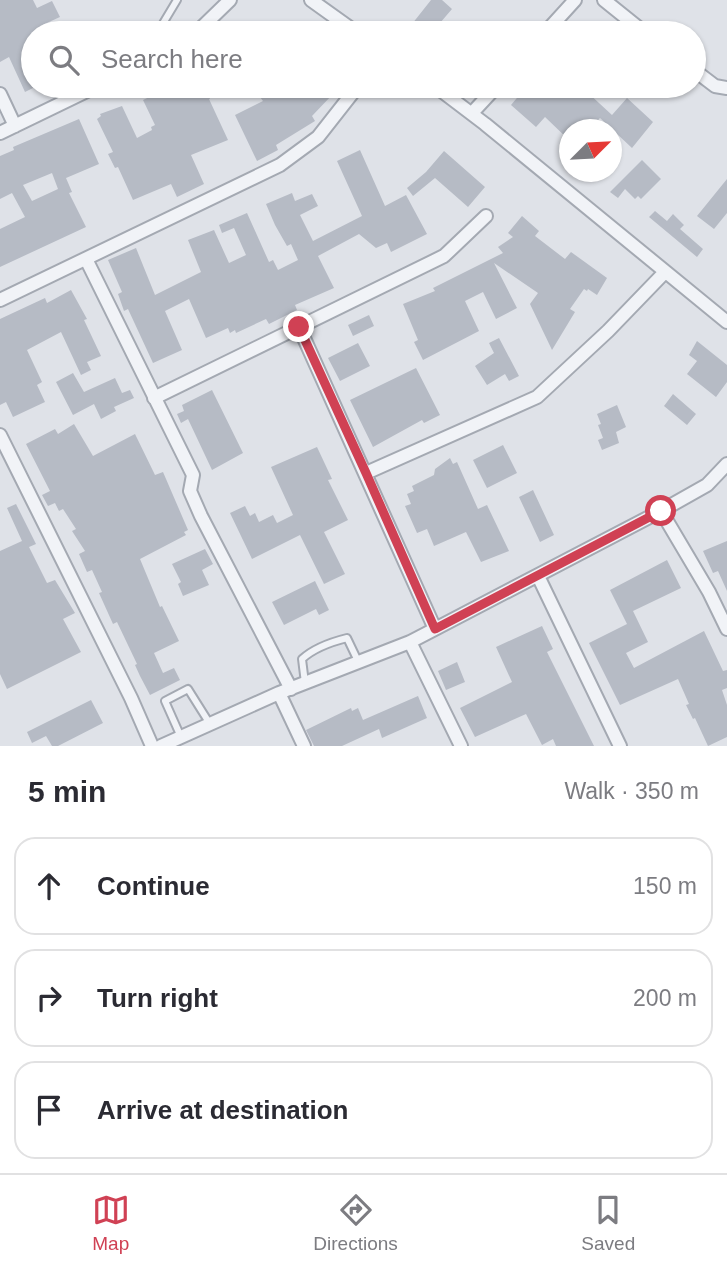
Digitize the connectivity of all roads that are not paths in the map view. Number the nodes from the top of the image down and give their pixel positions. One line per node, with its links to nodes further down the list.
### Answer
1 (177, 0): 6 (lane)
2 (230, 0): 7 (street)
3 (311, 0): 8 (street)
4 (575, 0): 9 (street)
5 (604, 0): 10 (street)
6 (164, 21)
7 (208, 21)
8 (340, 21)
9 (556, 21)
10 (630, 21)
11 (706, 79): 12 (street)
12 (727, 89)
13 (0, 94): 19 (street)
14 (72, 98): 19 (street)
15 (349, 98): 22 (street)
16 (451, 98): 18 (street)
17 (486, 98): 18 (street)
18 (472, 113): 23 (street)
19 (15, 126): 20 (street)
20 (0, 133)
21 (486, 216): 26 (street)
22 (86, 259): 24 (street); 27 (street)
23 (665, 272): 25 (street); 30 (street)
24 (0, 300)
25 (727, 322)
26 (299, 327): 27 (street); 30 (street)
27 (154, 398): 38 (street)
28 (0, 435): 41 (street)
29 (727, 464): 31 (street)
30 (366, 473): 33 (street)
31 (661, 511): 32 (street); 34 (street)
32 (538, 576): 33 (street); 45 (street)
33 (435, 629): 35 (street)
34 (727, 629)
35 (411, 642): 36 (street); 44 (street)
36 (358, 661): 37 (street); 37 (lane)
37 (305, 683): 38 (street)
38 (285, 691): 39 (street); 43 (street)
39 (210, 724): 40 (street); 40 (lane)
40 (181, 737): 42 (street)
41 (152, 746)
42 (161, 746)
43 (304, 746)
44 (461, 746)
45 (620, 746)

